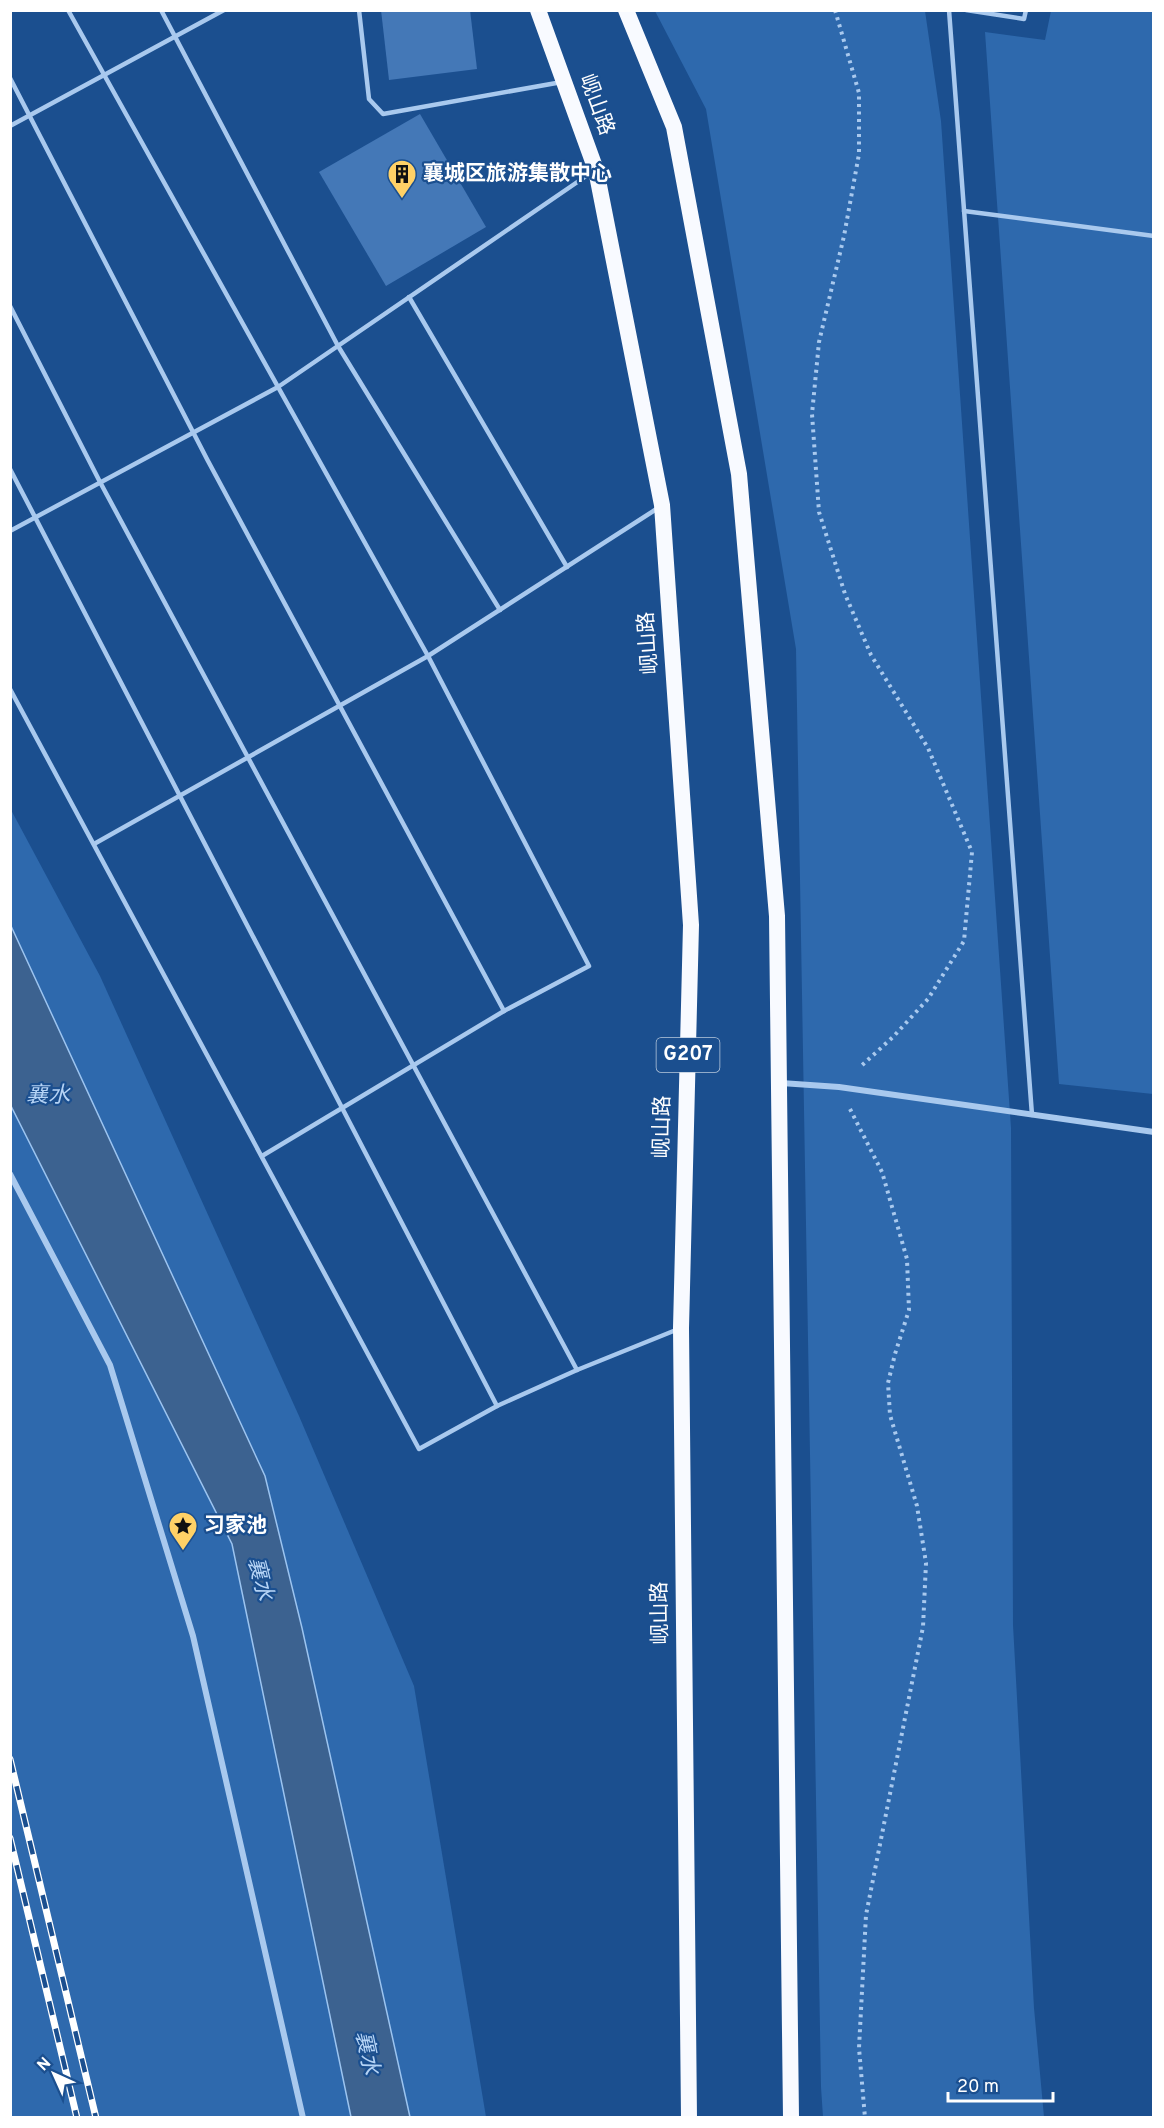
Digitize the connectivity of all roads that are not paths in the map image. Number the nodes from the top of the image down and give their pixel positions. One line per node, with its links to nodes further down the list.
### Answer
1 (68, 10): 11 (lane)
2 (160, 10): 10 (lane)
3 (224, 10): 10 (lane)
4 (359, 10): 13 (lane)
5 (538, 10): 13 (highway, 岘山路 / G207)
6 (626, 10): 39 (highway)
7 (949, 10): 17 (lane)
8 (966, 10): 9 (lane)
9 (1026, 10)
10 (175, 37): 11 (lane); 21 (lane)
11 (104, 75): 14 (lane); 22 (lane)
12 (10, 78): 14 (lane)
13 (564, 82): 16 (highway, 岘山路 / G207)
14 (32, 115): 15 (lane); 23 (lane)
15 (10, 126)
16 (596, 170): 19 (lane); 26 (highway, 岘山路 / G207)
17 (964, 211): 18 (lane); 41 (lane)
18 (1154, 236)
19 (409, 297): 21 (lane); 29 (lane)
20 (10, 306): 25 (lane)
21 (338, 346): 22 (lane); 30 (lane)
22 (278, 387): 23 (lane); 31 (lane)
23 (193, 431): 25 (lane); 33 (lane)
24 (10, 469): 27 (lane)
25 (100, 482): 27 (lane); 34 (lane)
26 (662, 505): 29 (lane); 45 (highway, 岘山路 / G207)
27 (37, 517): 28 (lane); 35 (lane)
28 (10, 531)
29 (567, 567): 30 (lane)
30 (500, 610): 31 (lane)
31 (428, 656): 33 (lane); 37 (lane)
32 (10, 689): 36 (lane)
33 (340, 706): 34 (lane); 37 (lane)
34 (249, 758): 35 (lane); 38 (lane)
35 (182, 796): 36 (lane); 40 (lane)
36 (94, 844): 43 (lane)
37 (504, 1011): 38 (lane)
38 (414, 1064): 40 (lane); 46 (lane)
39 (778, 1082): 41 (street); 50 (highway)
40 (343, 1107): 43 (lane); 47 (lane)
41 (1032, 1115): 42 (street)
42 (1154, 1132)
43 (262, 1156): 47 (lane)
44 (10, 1174): 48 (street)
45 (681, 1328): 46 (lane); 49 (highway, 岘山路 / G207)
46 (578, 1370): 47 (lane)
47 (497, 1406)
48 (303, 2118)
49 (688, 2118)
50 (790, 2118)

